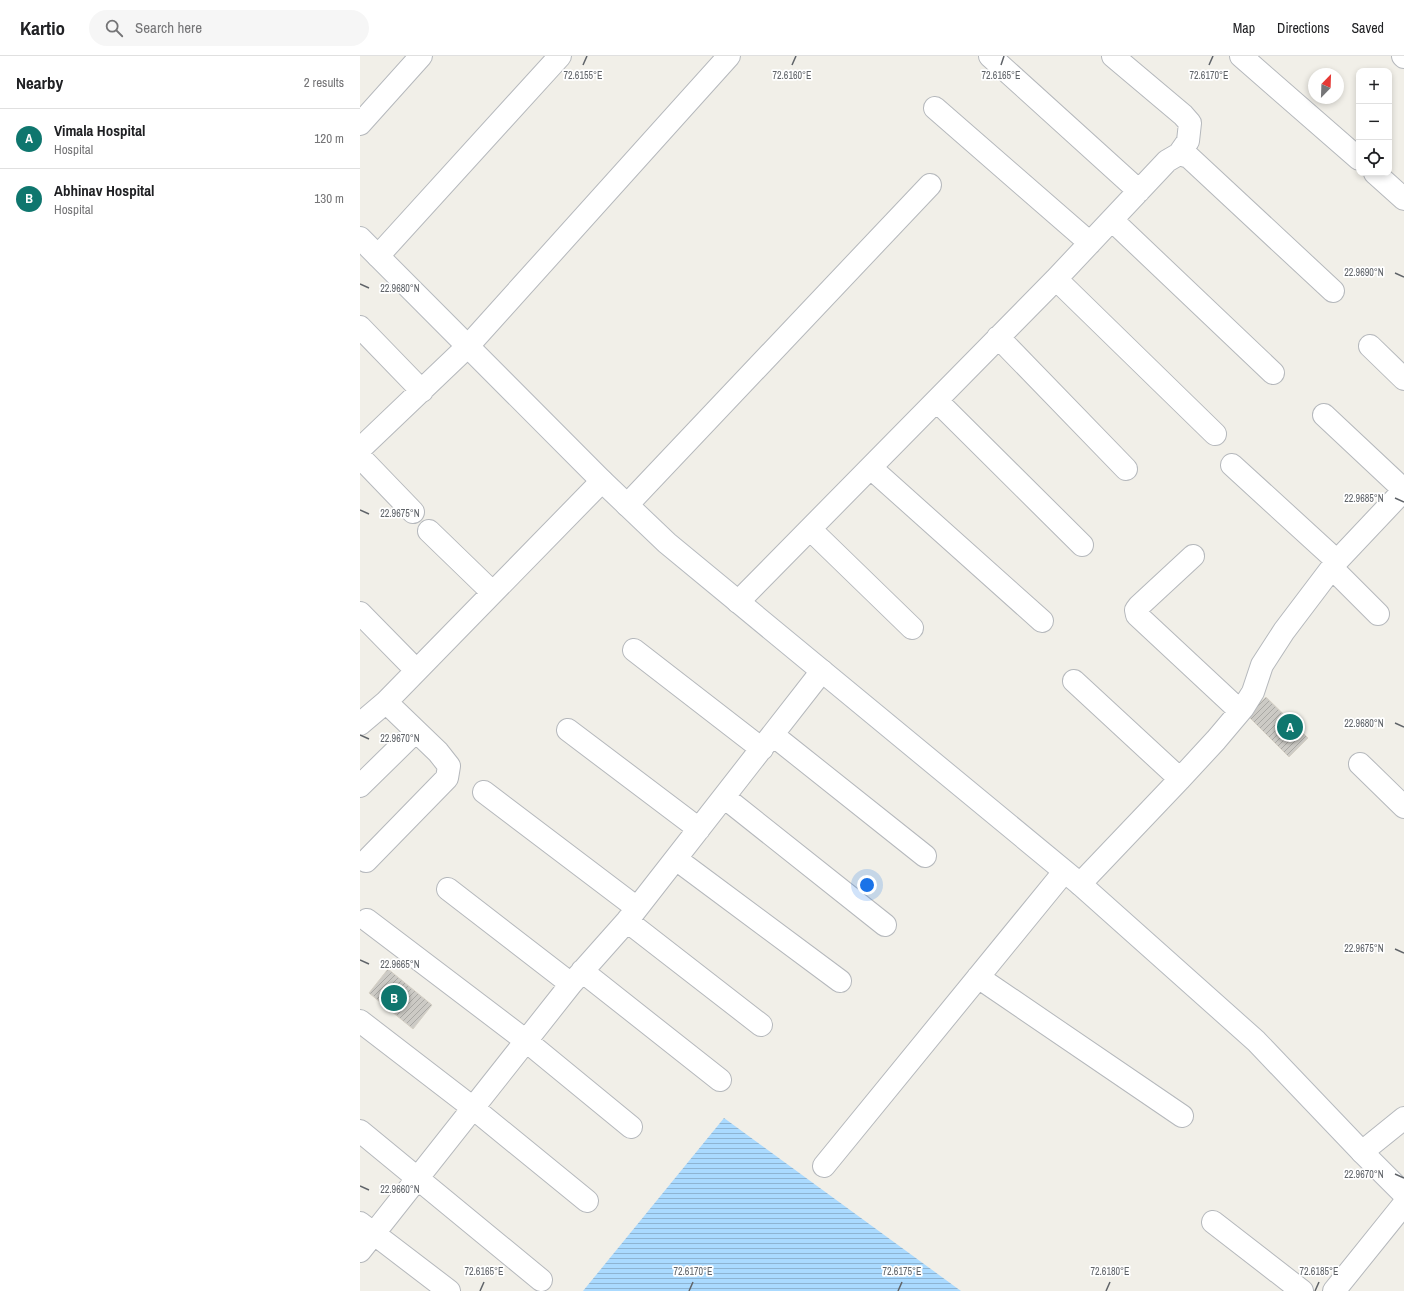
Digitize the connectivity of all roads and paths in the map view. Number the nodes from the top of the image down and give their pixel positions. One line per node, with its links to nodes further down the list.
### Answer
1 (421, 56): 8 (street)
2 (560, 56): 18 (street)
3 (729, 56): 23 (street)
4 (990, 56): 14 (street)
5 (1113, 56): 9 (street)
6 (1241, 56): 10 (street)
7 (935, 108): 17 (street)
8 (360, 124)
9 (1179, 154): 14 (street); 20 (street)
10 (1356, 156)
11 (1380, 176): 13 (street)
12 (930, 184): 38 (street)
13 (1401, 189)
14 (1139, 191): 15 (street)
15 (1112, 220): 17 (street); 25 (street)
16 (360, 238): 18 (street)
17 (1090, 243): 19 (street)
18 (378, 256): 23 (street)
19 (1056, 279): 22 (street); 30 (street)
20 (1333, 291)
21 (360, 327): 27 (street)
22 (998, 338): 28 (street); 35 (street)
23 (468, 346): 27 (street); 36 (street)
24 (1370, 346): 26 (street)
25 (1273, 373)
26 (1404, 379)
27 (422, 391): 31 (street)
28 (937, 401): 34 (street); 42 (street)
29 (1324, 415): 37 (street)
30 (1215, 434)
31 (360, 449)
32 (360, 457): 39 (street)
33 (1232, 465): 44 (street)
34 (871, 468): 40 (street); 49 (street)
35 (1126, 469)
36 (602, 481): 38 (street); 45 (street)
37 (1404, 490): 44 (street)
38 (627, 506): 46 (street)
39 (413, 512)
40 (810, 529): 46 (street); 50 (street)
41 (429, 531): 45 (street)
42 (1082, 545)
43 (1193, 556): 56 (street)
44 (1334, 564): 48 (street); 56 (street)
45 (492, 592): 52 (street)
46 (738, 602): 53 (street)
47 (360, 613): 52 (street)
48 (1378, 614)
49 (1042, 621)
50 (912, 628)
51 (634, 650): 60 (street)
52 (416, 670): 55 (street)
53 (822, 671): 60 (street); 71 (street)
54 (1074, 681): 62 (street)
55 (386, 702): 57 (street); 58 (street)
56 (1240, 711): 62 (street)
57 (360, 724)
58 (416, 730): 63 (street); 70 (street)
59 (568, 730): 67 (street)
60 (767, 742): 65 (street); 68 (street)
61 (1360, 764): 66 (street)
62 (1180, 779): 71 (street)
63 (360, 786)
64 (484, 792): 73 (street)
65 (724, 797): 67 (street); 75 (street)
66 (1404, 807)
67 (699, 829): 69 (street)
68 (925, 856)
69 (676, 859): 73 (street); 78 (street)
70 (366, 861)
71 (1072, 878): 76 (street); 88 (street)
72 (448, 890): 77 (street)
73 (632, 915): 77 (street); 80 (street)
74 (367, 920): 81 (street)
75 (885, 925)
76 (978, 977): 84 (street); 89 (street)
77 (577, 978): 81 (street); 82 (street)
78 (840, 981)
79 (360, 1021): 83 (street)
80 (761, 1026)
81 (525, 1040): 83 (street); 86 (street)
82 (720, 1080)
83 (473, 1108): 90 (street); 92 (street)
84 (1182, 1116)
85 (1404, 1118): 88 (street)
86 (631, 1127)
87 (360, 1131): 90 (street)
88 (1362, 1152): 91 (street)
89 (824, 1166)
90 (418, 1178): 95 (street); 97 (street)
91 (1404, 1194)
92 (587, 1201)
93 (1404, 1204): 100 (street)
94 (1213, 1222): 99 (street)
95 (367, 1228): 96 (street); 98 (street)
96 (360, 1251)
97 (541, 1280)
98 (448, 1291)
99 (1302, 1291)
100 (1334, 1291)

